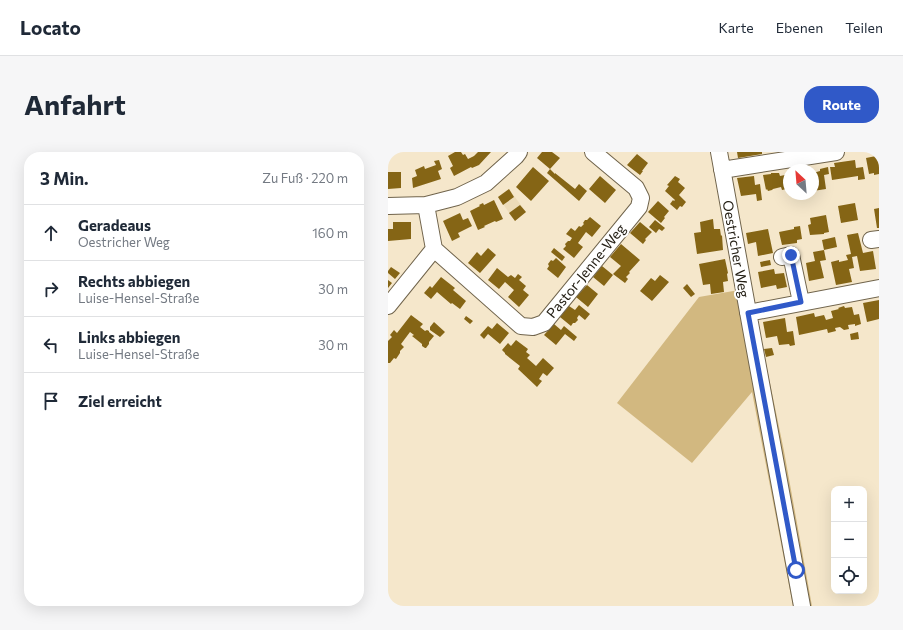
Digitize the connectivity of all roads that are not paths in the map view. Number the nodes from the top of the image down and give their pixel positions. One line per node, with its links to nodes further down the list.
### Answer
1 (519, 152): 6 (street)
2 (593, 152): 8 (street, Pastor-Jenne-Weg)
3 (719, 152): 5 (street, Oestricher Weg)
4 (836, 152): 5 (street)
5 (722, 170): 13 (street, Oestricher Weg)
6 (426, 205): 7 (street); 8 (street)
7 (388, 206)
8 (434, 249): 12 (street)
9 (791, 255): 11 (street)
10 (879, 288): 11 (street)
11 (801, 302): 13 (street)
12 (388, 306)
13 (748, 313): 14 (street, Oestricher Weg)
14 (802, 606)

